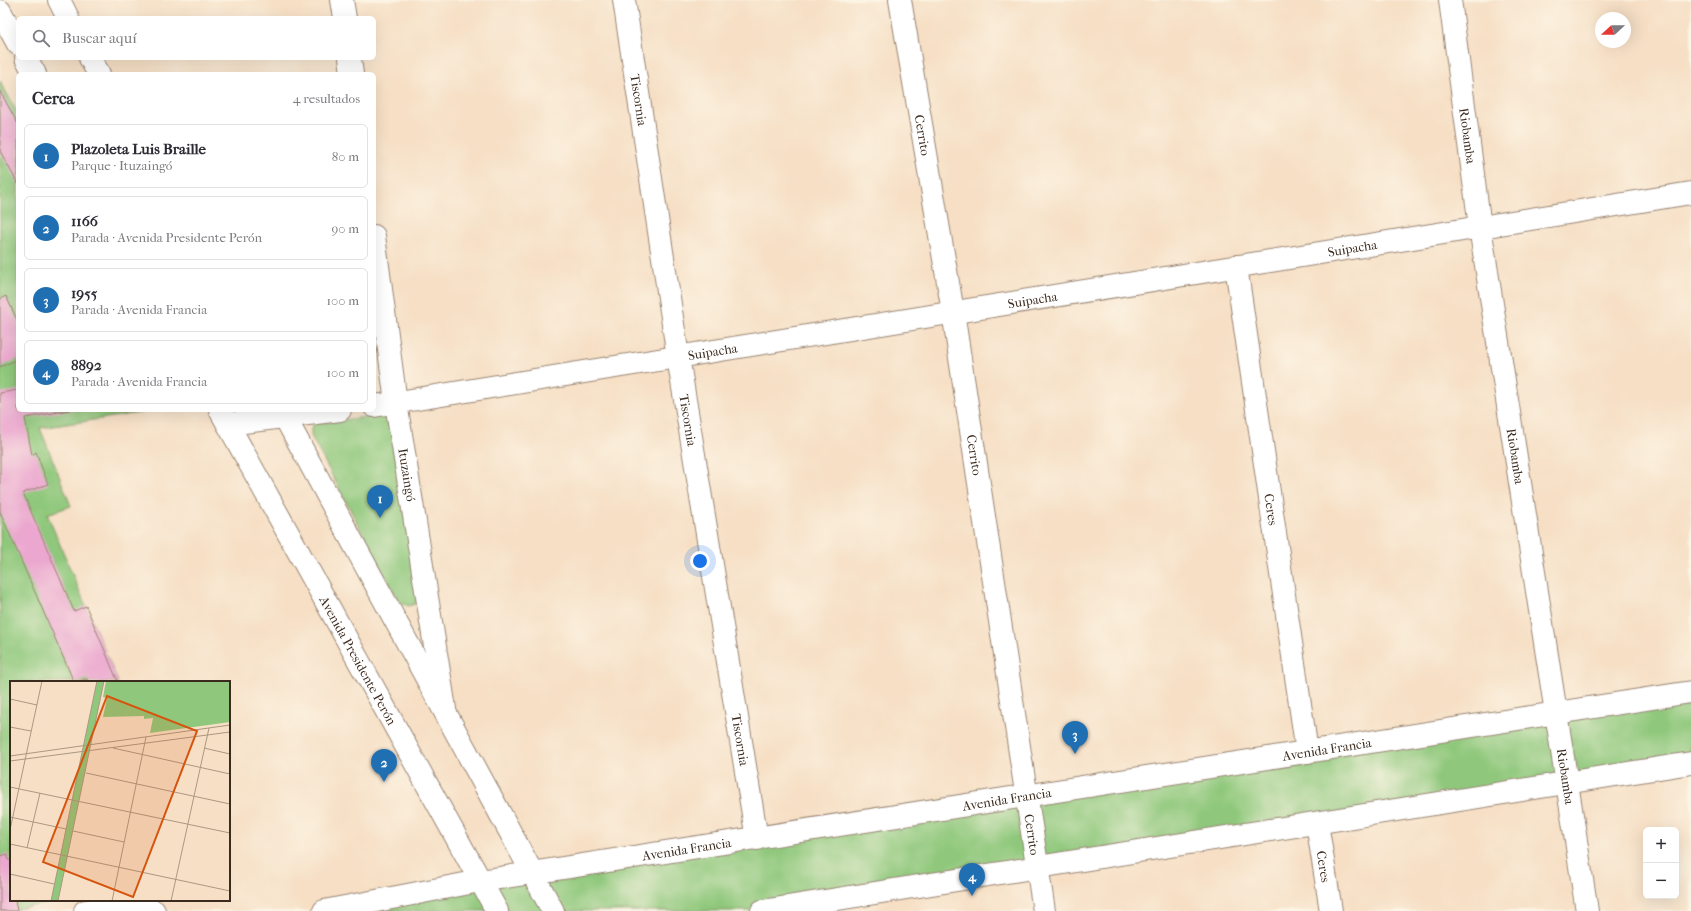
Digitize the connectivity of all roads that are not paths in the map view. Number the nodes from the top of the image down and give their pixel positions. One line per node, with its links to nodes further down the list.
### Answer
1 (58, 0): 7 (street)
2 (342, 0): 8 (street)
3 (624, 0): 21 (street, Tiscornia)
4 (900, 0): 20 (street, Cerrito)
5 (1450, 0): 17 (street, Riobamba)
6 (0, 11): 9 (street)
7 (67, 16)
8 (345, 16)
9 (16, 40)
10 (27, 60): 13 (street)
11 (91, 60): 14 (street)
12 (350, 60): 15 (street)
13 (34, 72)
14 (98, 72)
15 (352, 72)
16 (1691, 193): 17 (street, Suipacha)
17 (1480, 227): 19 (street, Suipacha); 29 (street, Riobamba)
18 (376, 251): 22 (street, Ituzaingó)
19 (1236, 266): 20 (street, Suipacha); 30 (street, Ceres)
20 (953, 312): 21 (street, Suipacha); 33 (street, Cerrito)
21 (678, 357): 22 (street, Suipacha); 35 (street, Tiscornia)
22 (396, 403): 23 (street, Suipacha); 28 (street, Ituzaingó)
23 (376, 406)
24 (302, 412): 25 (street)
25 (283, 413): 26 (street); 28 (street)
26 (224, 417): 38 (street, Avenida Presidente Perón)
27 (1691, 692): 29 (street, Avenida Francia)
28 (445, 713): 37 (street)
29 (1556, 713): 30 (street, Avenida Francia); 32 (street, Riobamba)
30 (1307, 752): 33 (street, Avenida Francia)
31 (1691, 763): 32 (street)
32 (1567, 783): 34 (street); 47 (street, Riobamba)
33 (1026, 796): 35 (street, Avenida Francia); 36 (street, Cerrito)
34 (1317, 823): 36 (street); 46 (street, Ceres)
35 (757, 839): 37 (street, Avenida Francia)
36 (1037, 867): 44 (street); 45 (street, Cerrito)
37 (532, 873): 38 (street, Avenida Francia); 43 (street)
38 (480, 881): 41 (street, Avenida Francia); 42 (street, Avenida Presidente Perón)
39 (85, 911): 40 (street)
40 (154, 911)
41 (324, 911)
42 (497, 911)
43 (553, 911)
44 (762, 911)
45 (1044, 911)
46 (1331, 911)
47 (1587, 911)

